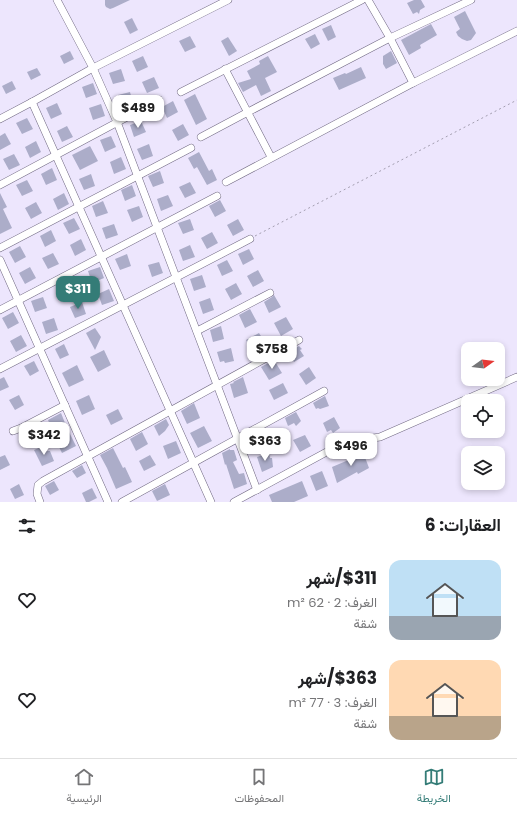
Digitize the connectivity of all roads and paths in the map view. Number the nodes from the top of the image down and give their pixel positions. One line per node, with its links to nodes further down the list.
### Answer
1 (57, 0): 8 (street)
2 (228, 0): 8 (street)
3 (362, 0): 9 (street)
4 (368, 0): 7 (street)
5 (471, 0): 7 (street)
6 (517, 32): 10 (street)
7 (390, 38): 10 (street); 15 (street)
8 (93, 68): 14 (street); 17 (street)
9 (225, 69): 11 (street); 15 (street)
10 (413, 83): 21 (street)
11 (181, 92)
12 (158, 100): 17 (street)
13 (517, 100): 28 (path)
14 (32, 102): 16 (street); 20 (street)
15 (248, 112): 18 (street); 21 (street)
16 (0, 119)
17 (117, 122): 20 (street); 22 (street)
18 (201, 137)
19 (191, 148): 22 (street)
20 (56, 155): 24 (street); 26 (street)
21 (271, 158): 23 (street)
22 (138, 176): 26 (street); 27 (street)
23 (226, 182)
24 (0, 185)
25 (217, 196): 27 (street)
26 (79, 206): 29 (street); 30 (street)
27 (157, 227): 30 (street); 32 (street)
28 (250, 239): 32 (street)
29 (0, 248)
30 (101, 257): 34 (street); 35 (street)
31 (0, 260): 34 (street)
32 (176, 277): 35 (street); 37 (street)
33 (270, 293): 37 (street)
34 (18, 300): 36 (street); 39 (street)
35 (123, 305): 39 (street); 45 (street)
36 (0, 310)
37 (197, 331): 42 (street)
38 (299, 340): 42 (street)
39 (40, 348): 40 (street); 44 (street)
40 (0, 369)
41 (517, 378): 50 (street)
42 (217, 385): 45 (street); 47 (street)
43 (324, 392): 47 (street)
44 (65, 405): 46 (street); 48 (street)
45 (170, 411): 48 (street); 49 (street)
46 (13, 431)
47 (238, 438): 49 (street); 50 (street)
48 (88, 456): 51 (street); 52 (street)
49 (193, 463): 53 (street); 54 (street)
50 (257, 490): 55 (street)
51 (40, 502)
52 (108, 502)
53 (122, 502)
54 (211, 502)
55 (234, 502)

